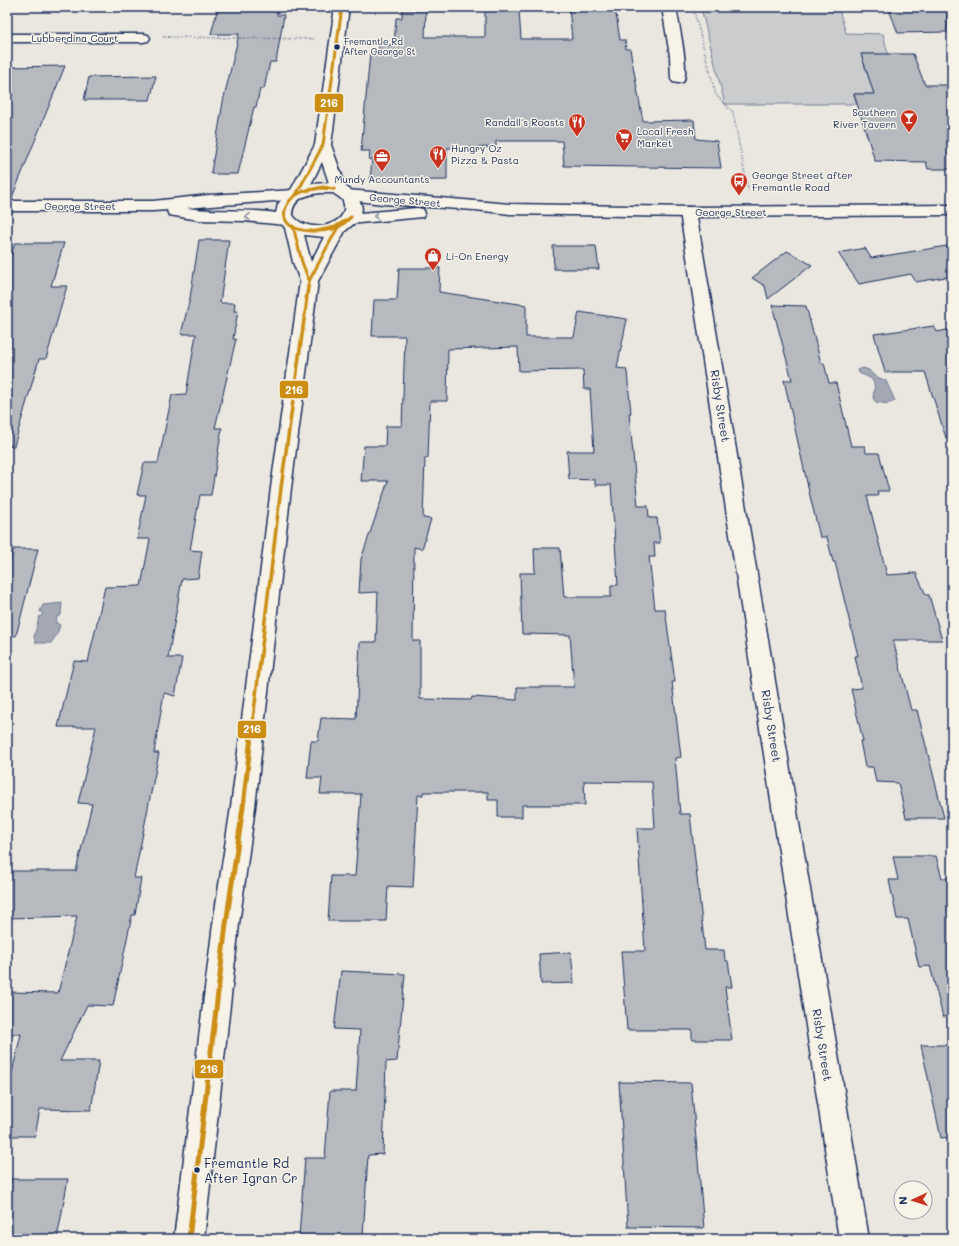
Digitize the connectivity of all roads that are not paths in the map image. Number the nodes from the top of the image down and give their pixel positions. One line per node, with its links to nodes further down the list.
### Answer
1 (342, 7): 6 (main road)
2 (669, 7): 5 (main road)
3 (7, 38): 4 (main road, Lubberdina Court)
4 (143, 38)
5 (678, 79)
6 (323, 145): 7 (main road); 8 (main road)
7 (343, 192): 8 (main road); 11 (main road, George Street); 15 (main road)
8 (295, 194): 10 (main road, George Street); 14 (main road)
9 (7, 206): 10 (main road, George Street)
10 (153, 206): 14 (main road, George Street, one-way to 10)
11 (510, 209): 13 (main road, George Street); 15 (main road, George Street, one-way to 15)
12 (952, 210): 13 (main road, George Street)
13 (688, 212): 18 (main road, Risby Street)
14 (290, 223): 15 (main road); 16 (main road)
15 (344, 223): 16 (main road)
16 (309, 281): 17 (main road)
17 (189, 1239)
18 (854, 1239)

